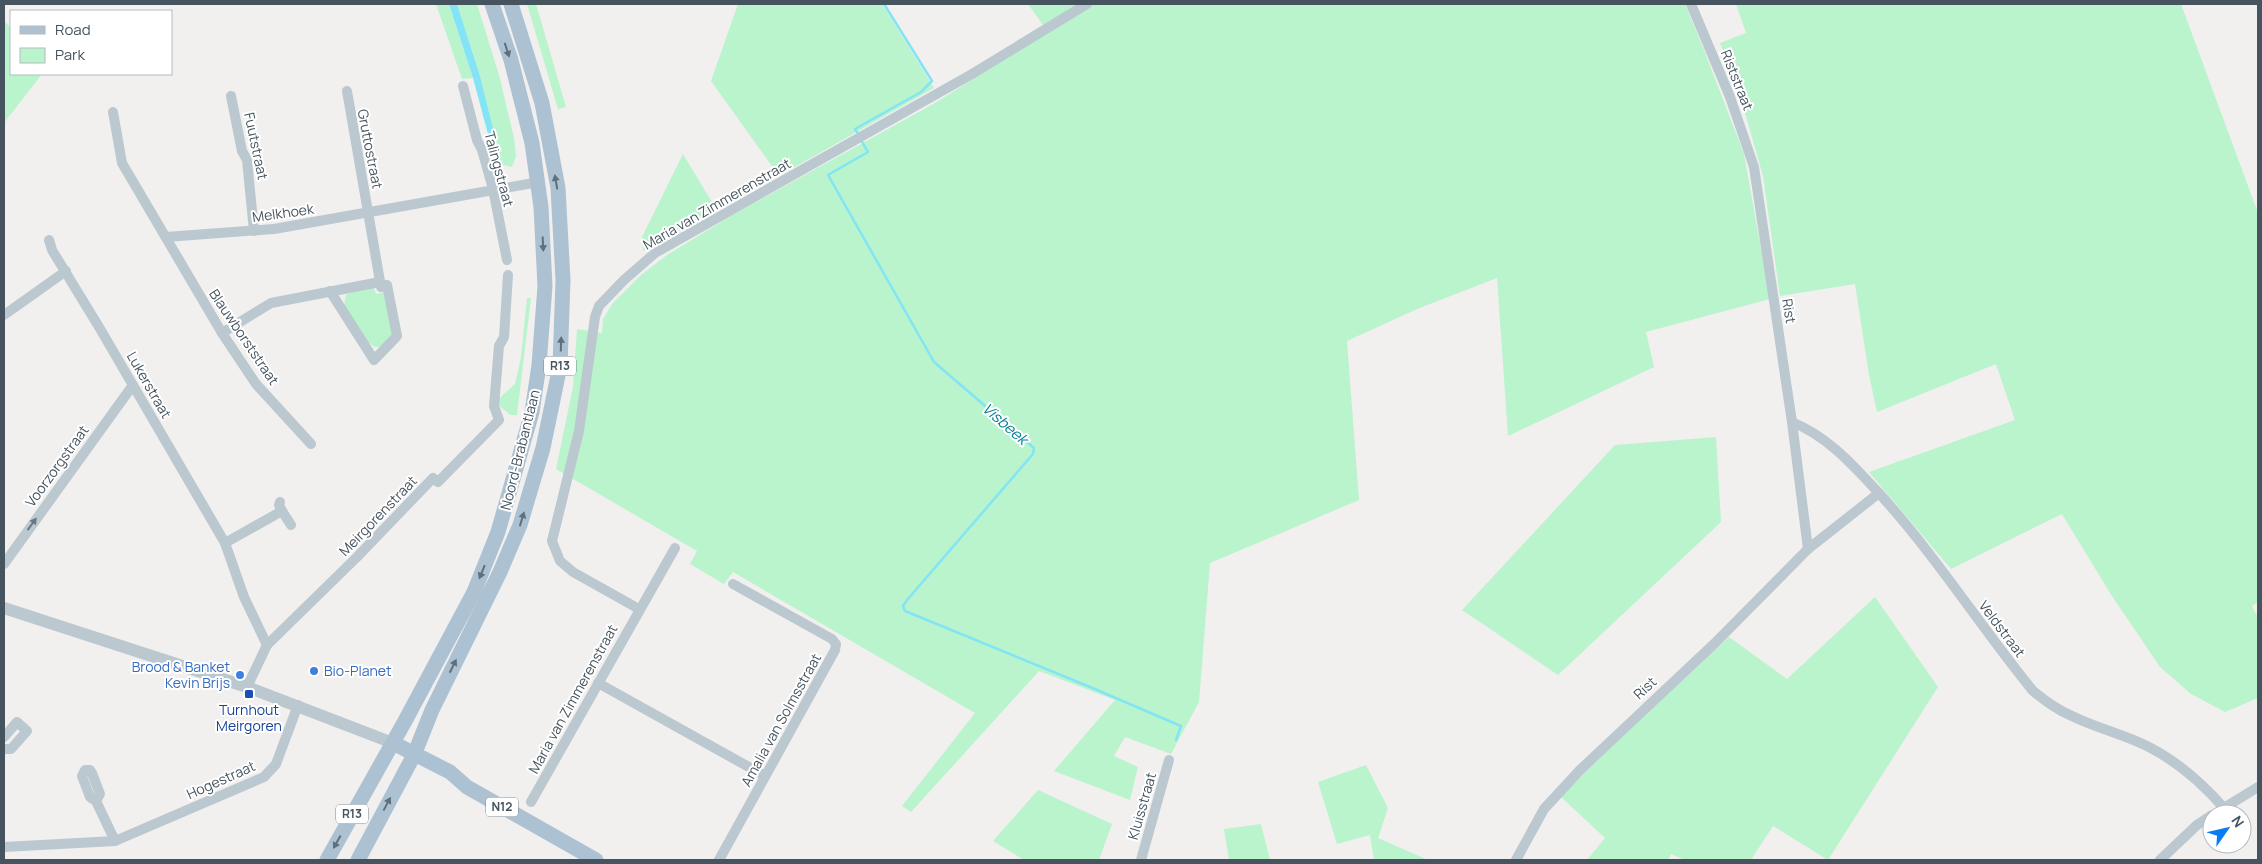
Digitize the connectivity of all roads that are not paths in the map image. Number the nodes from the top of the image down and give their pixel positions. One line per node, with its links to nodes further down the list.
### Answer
1 (492, 4): 10 (main road, Noord-Brabantlaan / R13, one-way to 10)
2 (511, 4): 42 (main road, Noord-Brabantlaan / R13, one-way to 2)
3 (1087, 4): 34 (street, Maria van Zimmerenstraat)
4 (1691, 4): 9 (street, Riststraat)
5 (463, 86): 11 (street, Talingstraat)
6 (347, 91): 12 (street, Gruttostraat)
7 (231, 96): 13 (street, Fuutstraat)
8 (114, 112): 14 (street)
9 (1754, 167): 24 (street, Rist)
10 (539, 182): 11 (street, Melkhoek); 40 (main road, Noord-Brabantlaan / R13, one-way to 40)
11 (493, 189): 12 (street, Melkhoek); 16 (street, Talingstraat)
12 (367, 212): 13 (street, Melkhoek); 19 (street, Gruttostraat)
13 (254, 231): 14 (street, Melkhoek)
14 (166, 237): 22 (street, Blauwborststraat)
15 (49, 240): 17 (street, Lukerstraat)
16 (507, 260)
17 (66, 271): 21 (street); 23 (street, Lukerstraat)
18 (508, 275): 35 (street, Meirgorenstraat)
19 (380, 282): 20 (street); 20 (street, Gruttostraat)
20 (330, 292): 22 (street)
21 (4, 315)
22 (222, 333): 25 (street, Blauwborststraat)
23 (134, 386): 28 (street, Lukerstraat); 31 (street, Voorzorgstraat, one-way to 23)
24 (1792, 422): 26 (street, Veldstraat); 30 (street, Rist)
25 (311, 444)
26 (1879, 493): 30 (street, Rist); 48 (street, Veldstraat)
27 (291, 525): 28 (street)
28 (225, 543): 35 (street, Lukerstraat)
29 (675, 548): 34 (street, Maria van Zimmerenstraat)
30 (1808, 549): 58 (street, Rist)
31 (4, 564)
32 (733, 584): 44 (street, Amalia van Solmsstraat)
33 (4, 608): 37 (street)
34 (639, 610): 36 (street, Maria van Zimmerenstraat)
35 (267, 645): 37 (street, Meirgorenstraat)
36 (598, 683): 44 (street); 47 (street, Maria van Zimmerenstraat)
37 (248, 687): 38 (street)
38 (298, 705): 40 (street); 51 (street, Hogestraat)
39 (4, 737): 41 (street)
40 (393, 743): 42 (main road, N12); 53 (main road, Noord-Brabantlaan / R13, one-way to 53)
41 (4, 749)
42 (414, 755): 54 (main road, Noord-Brabantlaan / R13, one-way to 42); 55 (main road, N12)
43 (1169, 760): 57 (street, Kluisstraat)
44 (765, 776): 56 (street, Amalia van Solmsstraat)
45 (2258, 787): 49 (street)
46 (96, 801): 51 (street)
47 (531, 802)
48 (2221, 804)
49 (2230, 804)
50 (2202, 822): 59 (street)
51 (115, 841): 52 (street, Hogestraat)
52 (4, 847)
53 (327, 860)
54 (358, 860)
55 (596, 860)
56 (718, 860)
57 (1141, 860)
58 (1516, 860)
59 (2160, 860)

